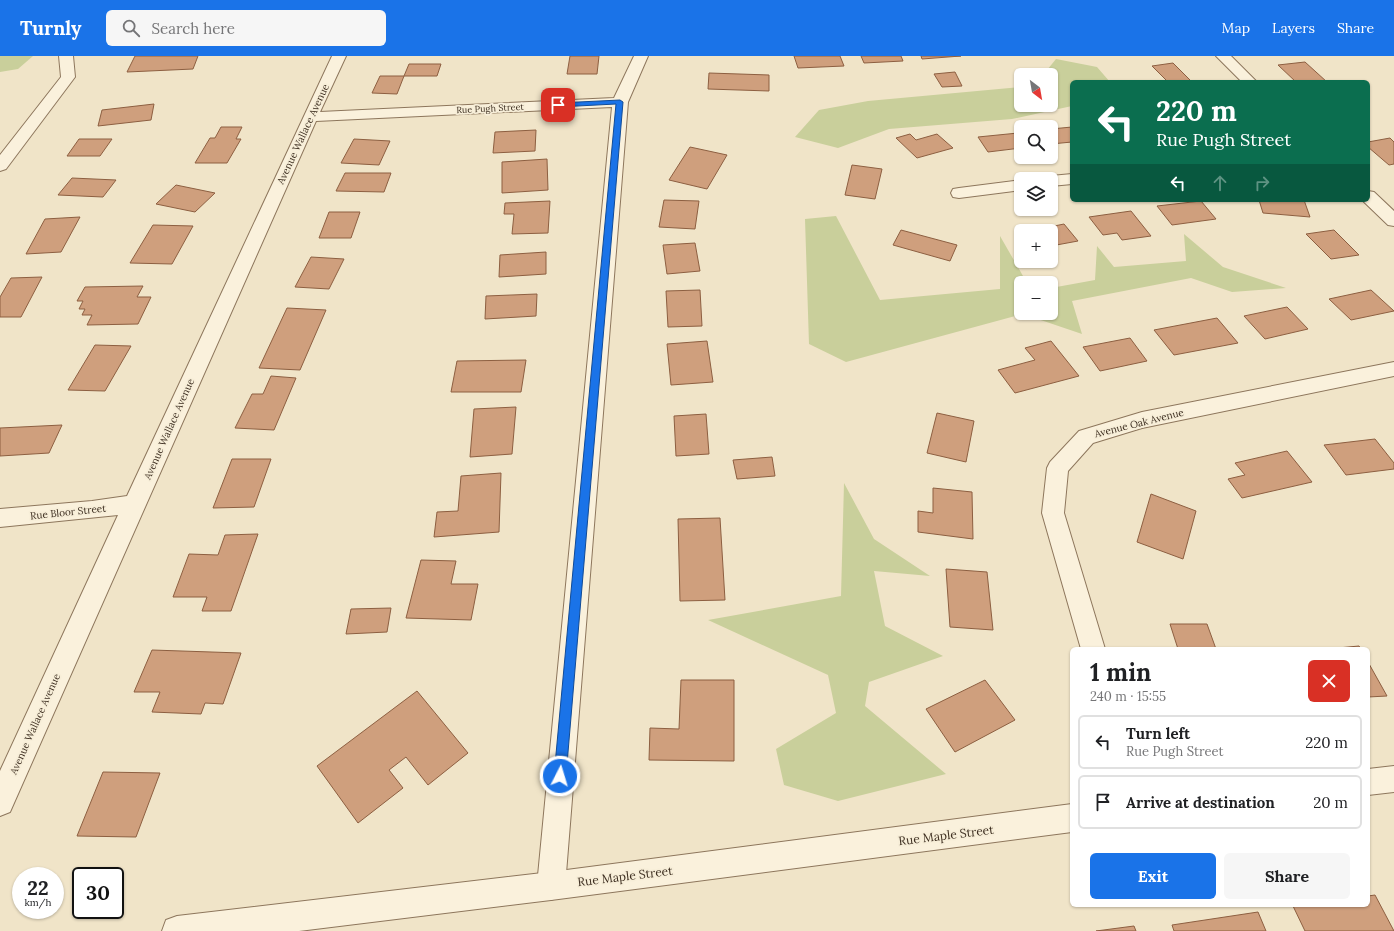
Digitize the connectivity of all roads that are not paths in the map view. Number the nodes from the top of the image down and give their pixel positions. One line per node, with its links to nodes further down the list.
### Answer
1 (66, 56): 8 (street)
2 (339, 56): 7 (street, Avenue Wallace Avenue)
3 (641, 56): 6 (street)
4 (1223, 56): 5 (street)
5 (1248, 80)
6 (620, 102): 7 (street, Rue Pugh Street); 23 (street)
7 (310, 117): 16 (street, Avenue Wallace Avenue)
8 (0, 166)
9 (1070, 179): 10 (street)
10 (1058, 180)
11 (1014, 186): 12 (street)
12 (959, 193)
13 (1370, 198): 14 (street)
14 (1394, 221)
15 (1394, 369): 18 (street, Avenue Oak Avenue)
16 (135, 504): 17 (street, Rue Bloor Street); 21 (street, Avenue Wallace Avenue)
17 (0, 518)
18 (1092, 647)
19 (1394, 779): 20 (street)
20 (1370, 782)
21 (0, 802)
22 (1070, 818): 23 (street, Rue Maple Street)
23 (551, 886): 24 (street, Rue Maple Street)
24 (177, 931)

